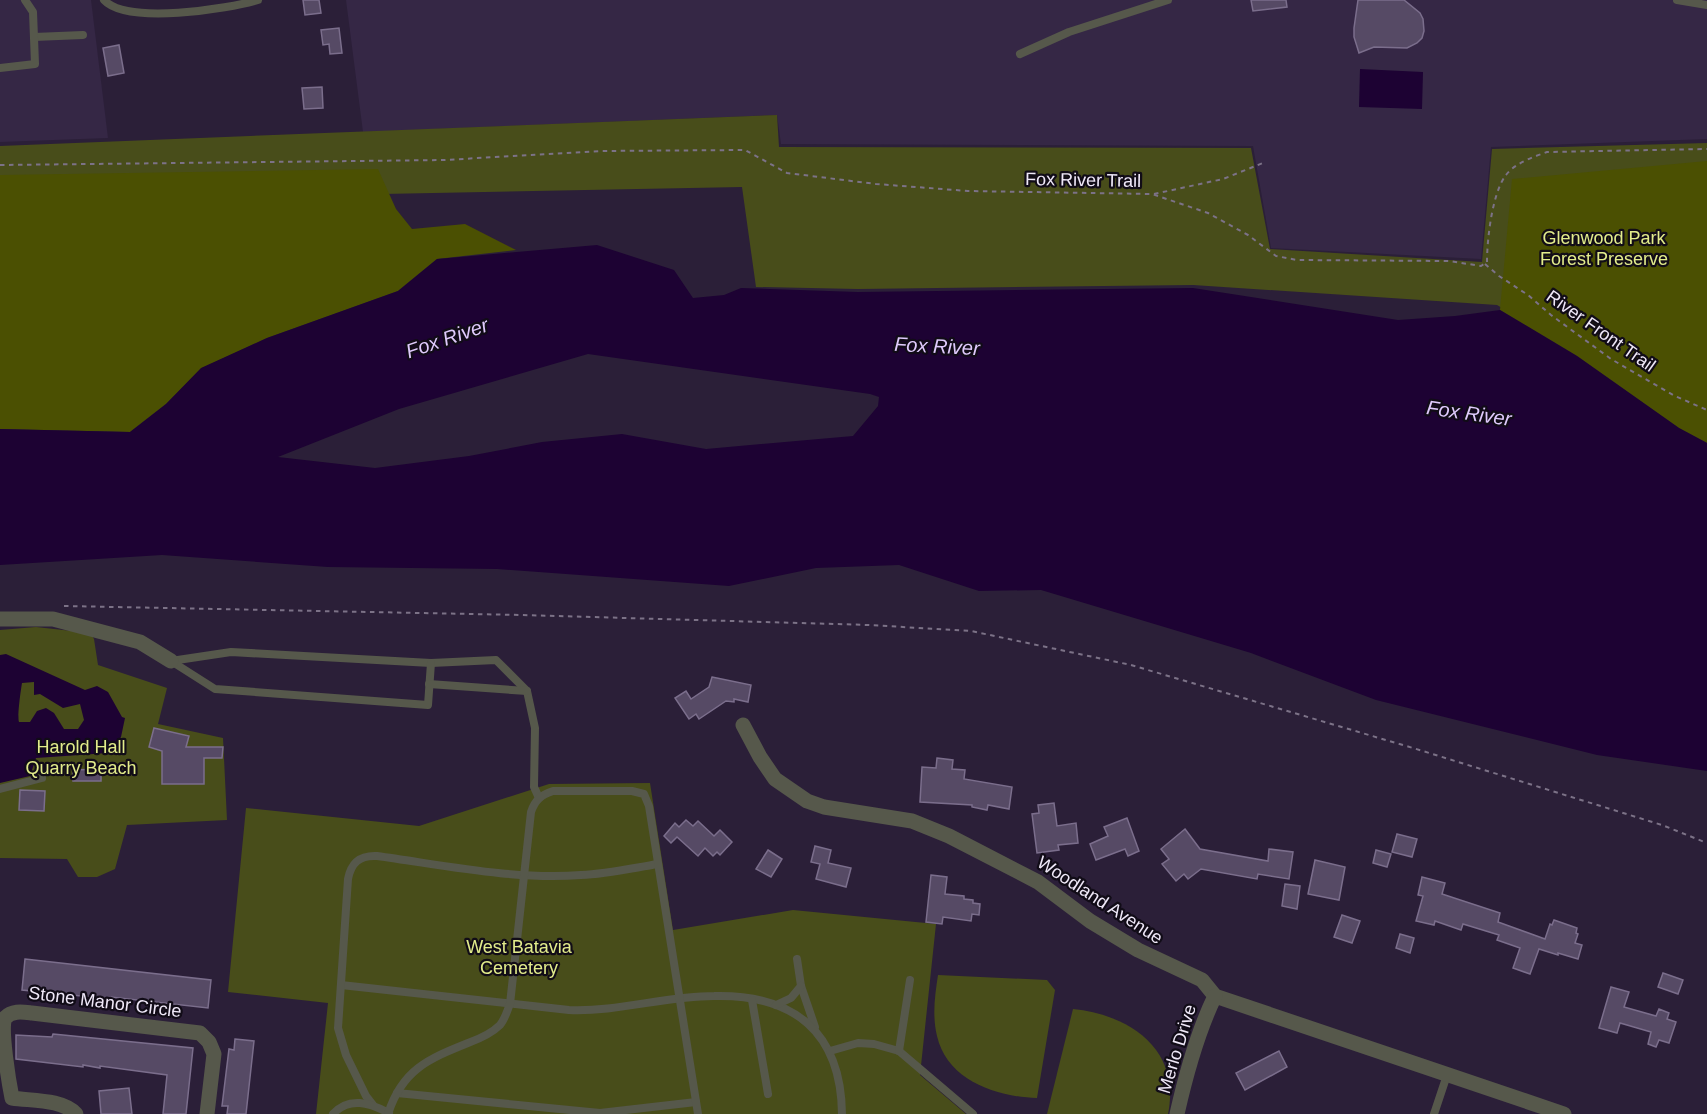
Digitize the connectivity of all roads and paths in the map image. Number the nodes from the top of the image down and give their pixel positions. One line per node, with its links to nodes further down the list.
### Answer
1 (25, 0): 10 (lane)
2 (104, 0): 8 (lane)
3 (131, 0): 8 (lane)
4 (258, 0): 8 (lane)
5 (1168, 0): 11 (lane)
6 (1677, 0): 7 (lane)
7 (1707, 5)
8 (132, 10)
9 (83, 34): 10 (lane)
10 (34, 37): 12 (lane)
11 (1020, 54)
12 (0, 68)
13 (1707, 149): 17 (path)
14 (1263, 163): 16 (path)
15 (0, 165): 16 (path, Fox River Trail)
16 (1152, 195): 17 (path, Fox River Trail)
17 (1485, 264): 18 (path, River Front Trail)
18 (1707, 410)
19 (54, 606): 29 (path)
20 (0, 620): 21 (street)
21 (171, 661): 22 (lane); 23 (lane)
22 (430, 663): 23 (lane); 24 (lane)
23 (429, 684): 24 (lane)
24 (527, 691): 28 (lane)
25 (743, 724): 36 (street, Woodland Avenue)
26 (42, 778): 27 (lane)
27 (0, 789)
28 (539, 798): 30 (lane); 31 (lane)
29 (1707, 843)
30 (658, 864): 31 (lane); 37 (lane)
31 (524, 875): 34 (lane); 39 (lane)
32 (797, 959): 35 (lane)
33 (910, 980): 45 (lane)
34 (341, 985): 39 (lane); 51 (lane)
35 (801, 986): 40 (lane); 43 (lane)
36 (1215, 996): 46 (street, Woodland Avenue); 61 (street, Merlo Drive)
37 (679, 999): 38 (lane); 39 (lane); 50 (lane)
38 (752, 1000): 40 (lane); 48 (lane)
39 (510, 1004): 47 (lane)
40 (776, 1005): 43 (lane)
41 (0, 1019): 42 (street)
42 (1, 1025): 49 (street); 55 (street, Stone Manor Circle)
43 (819, 1034): 44 (lane)
44 (830, 1051): 45 (lane); 59 (lane)
45 (899, 1051): 60 (lane)
46 (1447, 1075): 52 (street, Woodland Avenue); 62 (lane)
47 (397, 1093): 50 (lane); 57 (lane)
48 (768, 1094)
49 (12, 1098): 53 (street); 54 (street)
50 (696, 1102): 58 (lane)
51 (373, 1105): 56 (lane); 57 (lane)
52 (1524, 1108): 63 (street, Woodland Avenue)
53 (0, 1109)
54 (76, 1114)
55 (207, 1114)
56 (333, 1114)
57 (388, 1114)
58 (698, 1114)
59 (842, 1114)
60 (973, 1114)
61 (1177, 1114)
62 (1434, 1114)
63 (1564, 1114)

